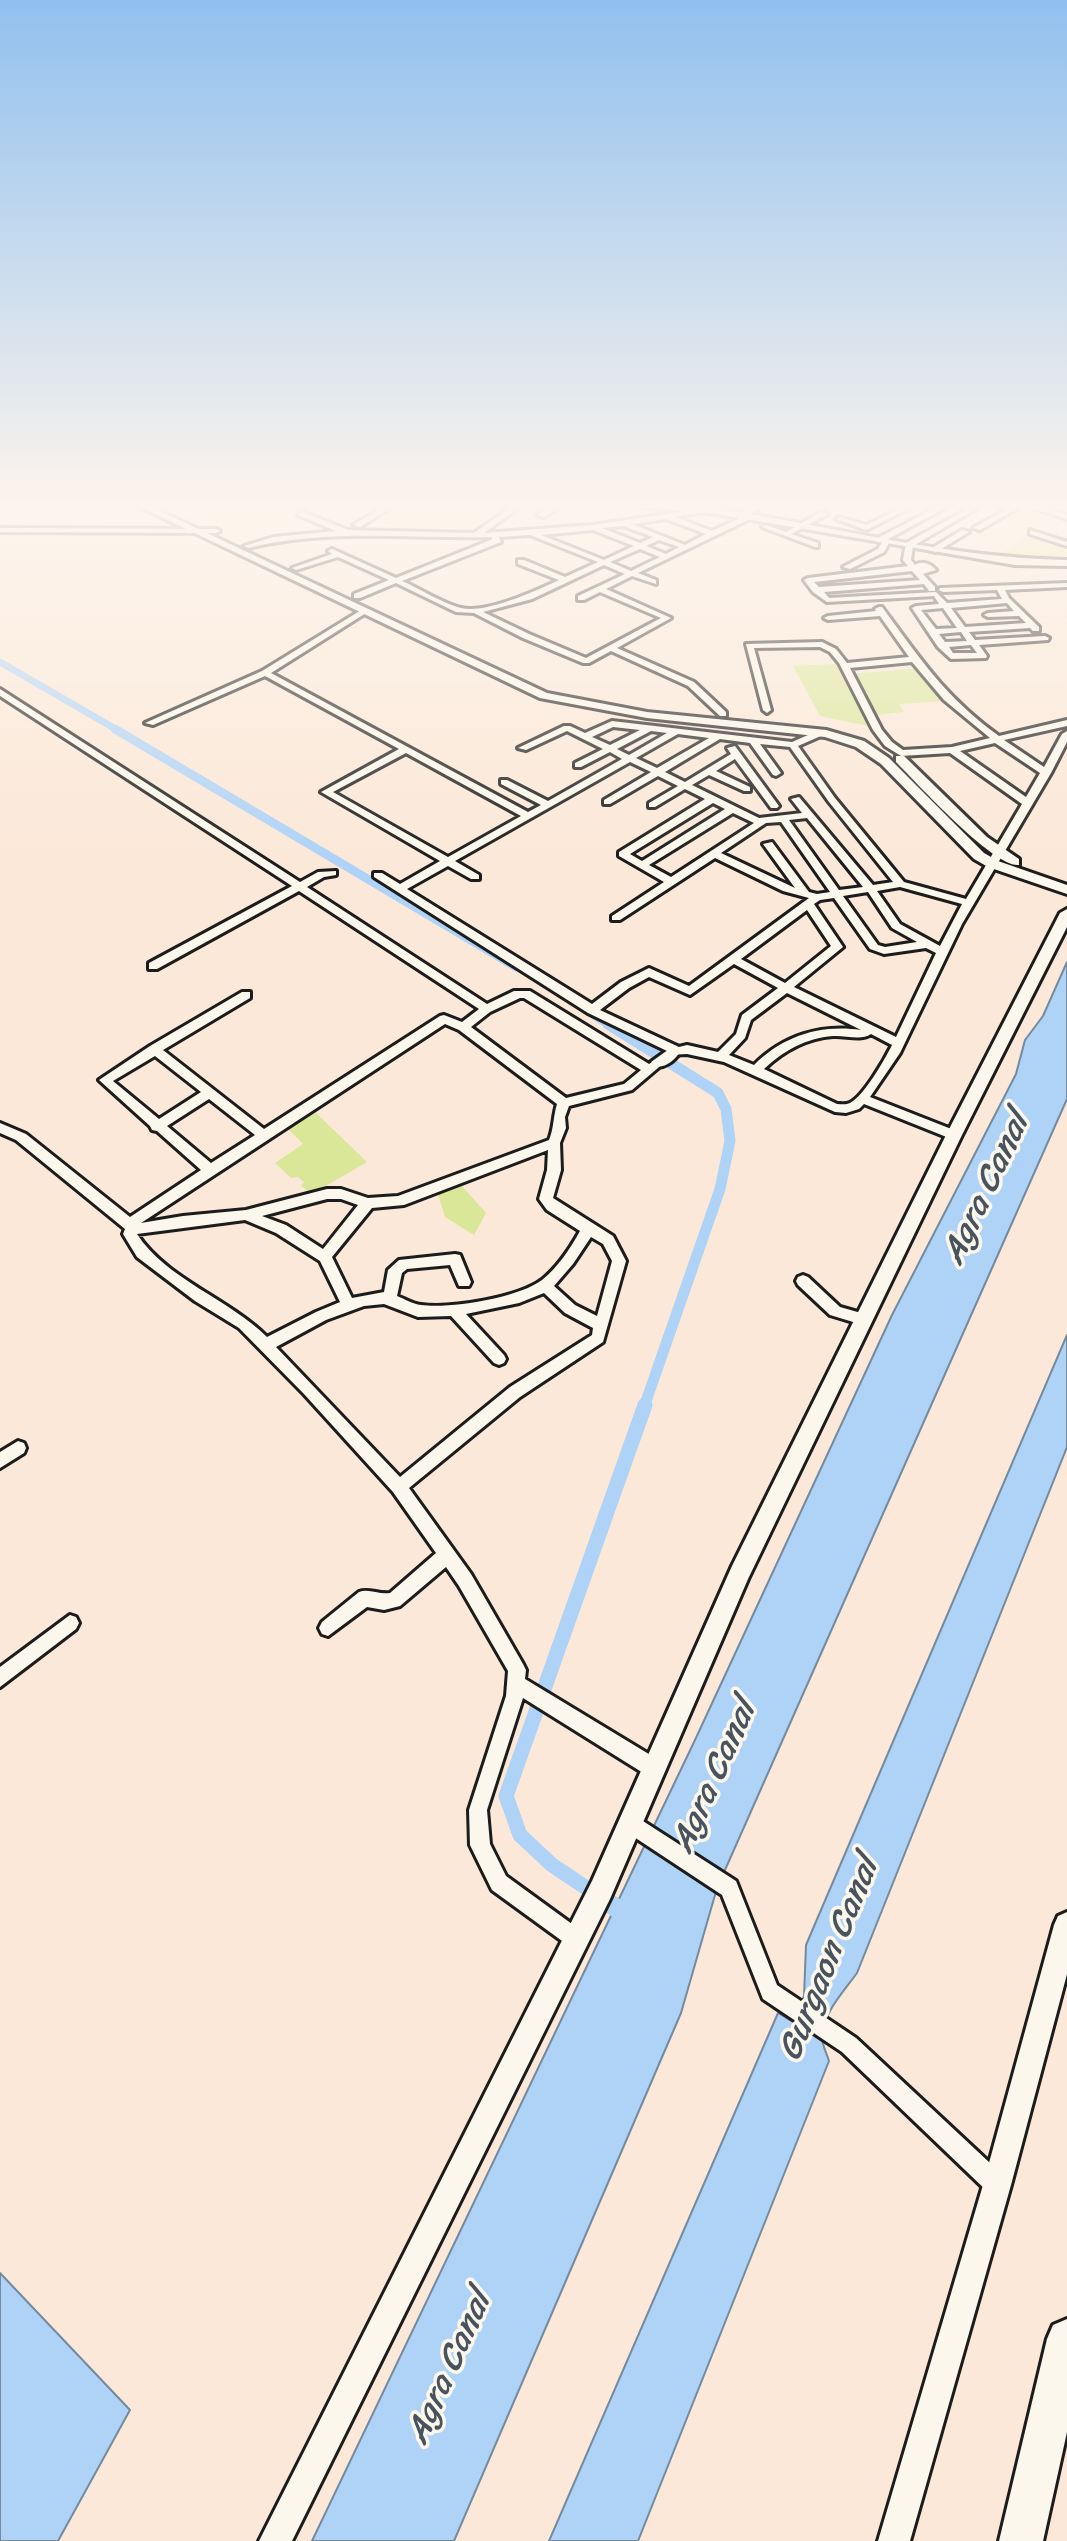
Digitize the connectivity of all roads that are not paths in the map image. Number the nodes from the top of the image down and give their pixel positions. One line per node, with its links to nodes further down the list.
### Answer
1 (346, 622): 22 (street)
2 (386, 622): 30 (street)
3 (412, 622): 25 (street)
4 (498, 622): 18 (street)
5 (660, 622): 18 (street)
6 (888, 622): 20 (street)
7 (924, 622): 14 (street)
8 (958, 622): 13 (street)
9 (993, 622): 12 (street)
10 (1029, 622): 11 (street)
11 (1032, 625): 12 (street); 15 (street)
12 (998, 627): 13 (street); 15 (street)
13 (964, 630): 14 (street); 16 (street)
14 (931, 632): 17 (street)
15 (1010, 640): 16 (street)
16 (973, 642): 17 (street); 17 (street)
17 (941, 645)
18 (611, 648): 25 (street)
19 (876, 655): 20 (street)
20 (912, 656): 21 (street); 35 (street)
21 (844, 666): 24 (street); 41 (street)
22 (265, 673): 26 (street); 40 (street)
23 (0, 692): 75 (street)
24 (767, 710)
25 (723, 714): 66 (street)
26 (150, 723)
27 (1067, 723): 35 (street)
28 (650, 728): 29 (street); 32 (street); 39 (street)
29 (676, 732): 33 (street); 43 (street)
30 (820, 733): 37 (street); 66 (street)
31 (1067, 734): 48 (street)
32 (585, 737): 38 (street); 39 (street)
33 (716, 738): 34 (street); 46 (street)
34 (728, 740): 36 (street); 42 (street)
35 (998, 740): 41 (street); 48 (street)
36 (754, 742): 37 (street); 47 (street)
37 (793, 745): 74 (street)
38 (523, 748)
39 (609, 749): 43 (street); 44 (street)
40 (405, 750): 60 (street); 67 (street)
41 (952, 750): 55 (street)
42 (736, 755): 45 (street); 58 (street)
43 (629, 759): 46 (street); 56 (street)
44 (578, 765)
45 (708, 771): 50 (street); 51 (street)
46 (656, 773): 50 (street); 54 (street)
47 (776, 773)
48 (1046, 773): 55 (street)
49 (504, 782): 56 (street)
50 (684, 786): 52 (street); 57 (street)
51 (747, 789)
52 (712, 799): 59 (street); 68 (street)
53 (796, 799): 61 (street)
54 (607, 802)
55 (1026, 802): 66 (street)
56 (547, 804): 60 (street)
57 (652, 805)
58 (774, 806)
59 (732, 809): 63 (street); 68 (street)
60 (527, 815): 67 (street)
61 (810, 815): 62 (street); 77 (street)
62 (784, 820): 63 (street); 79 (street)
63 (762, 822): 65 (street)
64 (768, 844): 80 (street)
65 (715, 854): 73 (street); 80 (street)
66 (995, 858): 72 (street); 78 (street); 81 (street)
67 (445, 860): 71 (street); 76 (street)
68 (642, 865): 73 (street)
69 (332, 873): 75 (street)
70 (378, 875): 76 (street)
71 (475, 877)
72 (1067, 880)
73 (672, 882): 83 (street)
74 (900, 884): 77 (street); 81 (street)
75 (301, 886): 87 (street); 90 (street)
76 (399, 889): 91 (street)
77 (871, 889): 79 (street); 84 (street)
78 (1067, 890)
79 (837, 894): 80 (street); 84 (street)
80 (810, 898): 86 (street); 88 (street)
81 (970, 903): 85 (street)
82 (1067, 913): 103 (street)
83 (616, 918)
84 (927, 944): 85 (street)
85 (942, 952): 93 (street)
86 (733, 959): 88 (street); 91 (street)
87 (153, 966)
88 (786, 988): 93 (street); 95 (street)
89 (246, 995): 94 (street)
90 (486, 1009): 92 (street); 96 (street)
91 (592, 1010): 96 (street)
92 (463, 1027): 100 (street); 104 (street)
93 (894, 1041): 97 (street); 99 (street)
94 (154, 1049): 98 (street); 101 (street)
95 (721, 1056): 96 (street); 97 (street)
96 (664, 1058): 100 (street)
97 (755, 1071): 99 (street)
98 (208, 1094): 101 (street); 104 (street)
99 (862, 1099): 103 (street)
100 (564, 1103): 105 (street)
101 (156, 1127): 106 (street)
102 (0, 1128): 109 (street)
103 (954, 1135): 118 (street)
104 (265, 1136): 106 (street)
105 (554, 1143): 107 (street); 110 (street)
106 (211, 1171): 109 (street)
107 (368, 1203): 108 (street); 111 (street)
108 (246, 1215): 109 (street); 111 (street)
109 (131, 1226): 120 (street)
110 (588, 1229): 114 (street); 119 (street)
111 (325, 1257): 116 (street)
112 (803, 1281): 118 (street)
113 (464, 1282): 115 (street)
114 (545, 1286): 117 (street); 119 (street)
115 (390, 1298): 116 (street); 117 (street)
116 (348, 1305): 120 (street)
117 (455, 1311): 121 (street)
118 (863, 1319): 130 (street)
119 (602, 1326): 124 (street)
120 (266, 1345): 124 (street)
121 (499, 1359)
122 (18, 1448): 123 (street)
123 (0, 1461)
124 (399, 1487): 125 (street)
125 (448, 1554): 127 (street); 129 (street)
126 (70, 1623): 128 (street)
127 (328, 1628)
128 (0, 1678)
129 (526, 1689): 130 (street); 133 (street)
130 (655, 1769): 131 (street)
131 (632, 1824): 133 (street); 134 (street)
132 (1067, 1925): 134 (street)
133 (576, 1939): 136 (street)
134 (997, 2185): 137 (street)
135 (1067, 2339): 138 (highway)
136 (275, 2541)
137 (894, 2541)
138 (1021, 2541)

